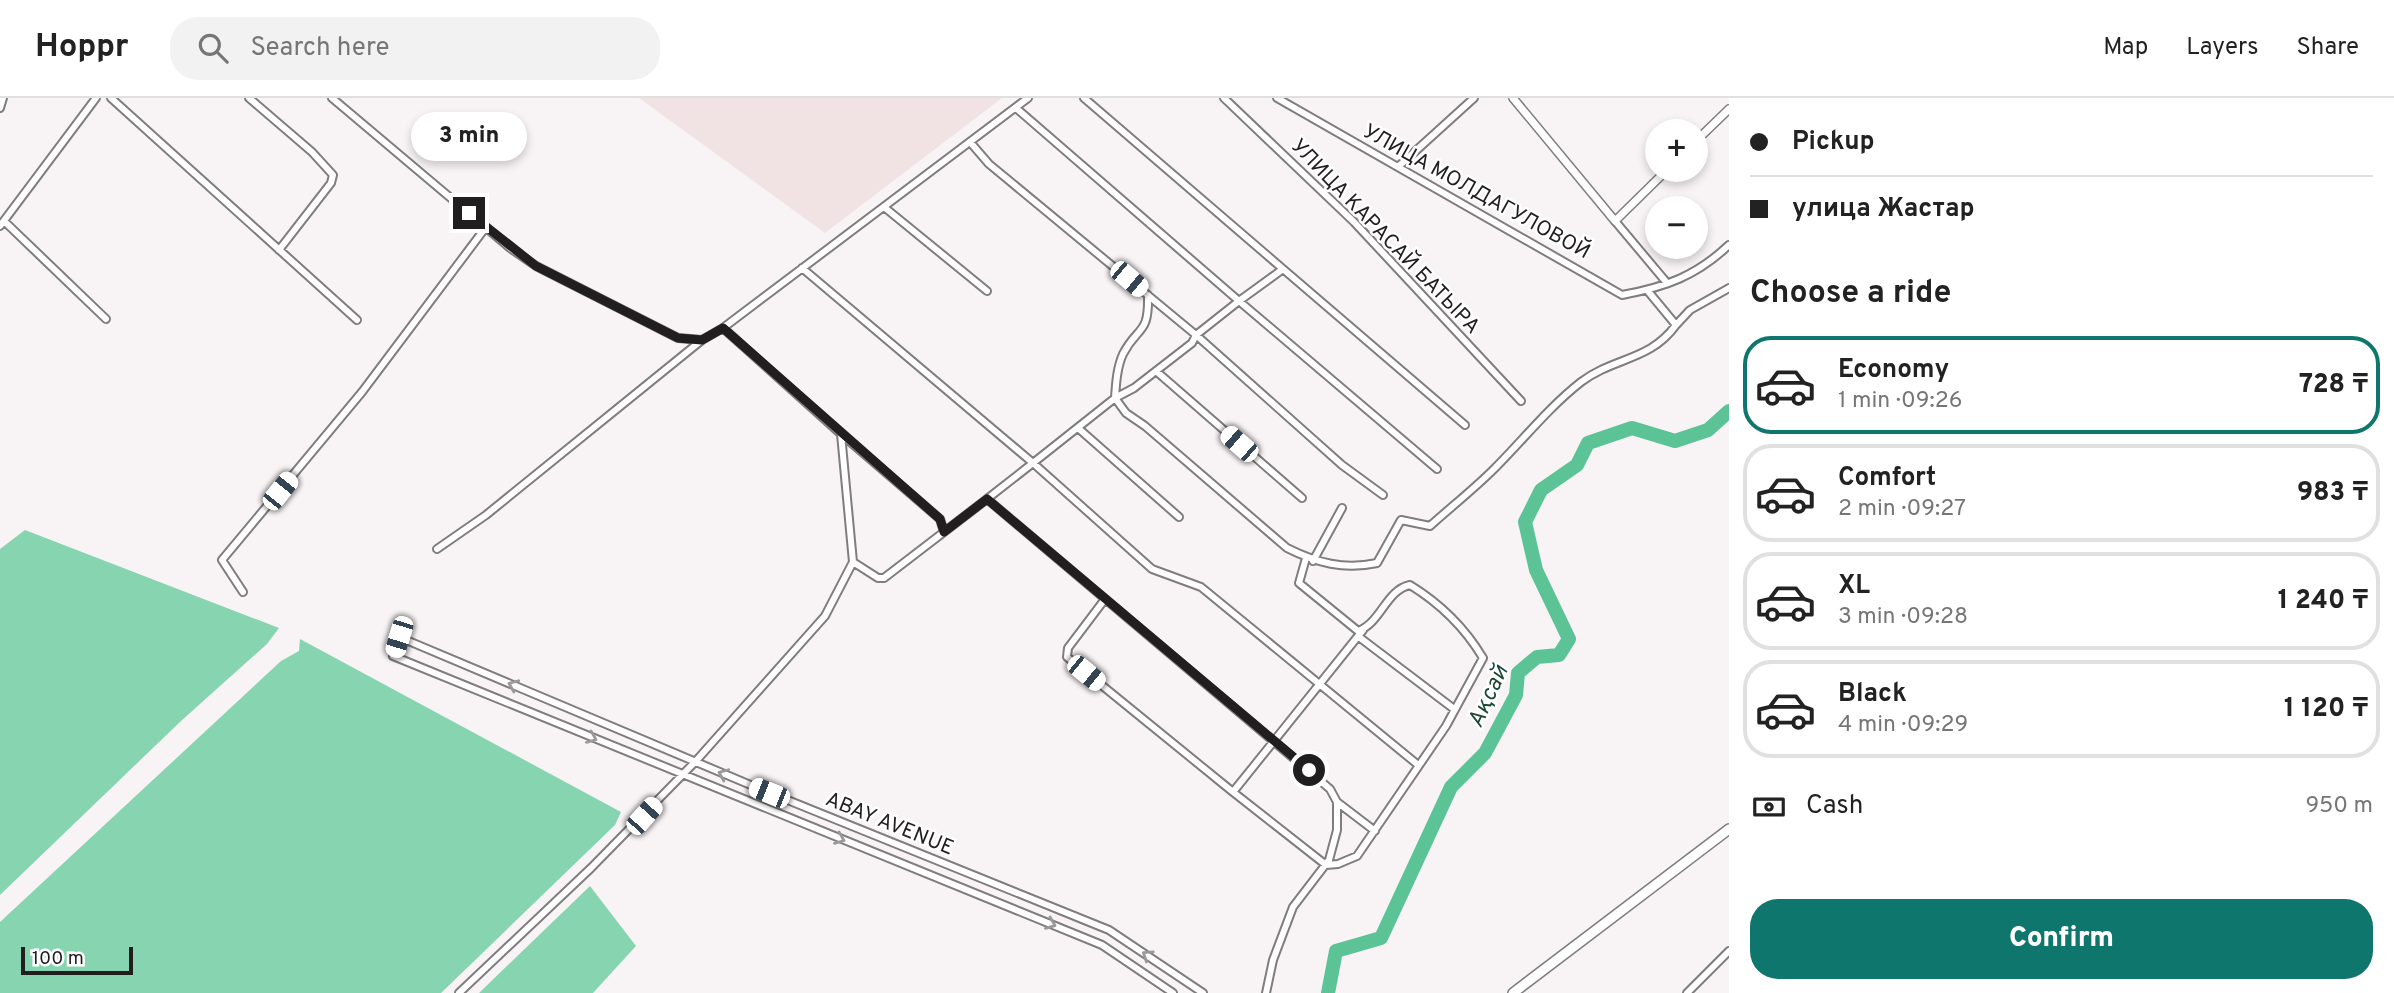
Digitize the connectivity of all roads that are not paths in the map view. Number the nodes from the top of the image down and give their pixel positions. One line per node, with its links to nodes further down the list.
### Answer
1 (3, 98): 13 (street)
2 (96, 98): 21 (street)
3 (111, 98): 24 (street)
4 (249, 98): 24 (street)
5 (332, 98): 22 (street)
6 (1028, 98): 12 (street)
7 (1084, 98): 26 (street)
8 (1224, 98): 41 (street, УЛИЦА КАРАСАЙ БАТЫРА)
9 (1277, 98): 17 (street, УЛИЦА МОЛДАГУЛОВОЙ)
10 (1474, 98): 17 (street)
11 (1513, 98): 20 (street)
12 (1016, 107): 16 (street); 32 (street)
13 (0, 108)
14 (1729, 109): 15 (street)
15 (1708, 129)
16 (970, 142): 19 (street); 31 (street)
17 (1399, 166): 29 (street, УЛИЦА МОЛДАГУЛОВОЙ)
18 (1655, 182): 20 (street)
19 (884, 206): 25 (street); 30 (street)
20 (1615, 221): 27 (street)
21 (2, 223): 33 (street)
22 (486, 226): 38 (street); 56 (street)
23 (1729, 245): 27 (street)
24 (279, 250): 34 (street)
25 (802, 268): 36 (street); 45 (street)
26 (1283, 269): 32 (street); 42 (street)
27 (1667, 283): 29 (street)
28 (1729, 288): 35 (street)
29 (1647, 290): 35 (street)
30 (987, 291)
31 (1149, 295): 37 (street); 40 (street)
32 (1239, 301): 37 (street); 46 (street)
33 (106, 319)
34 (357, 320)
35 (1676, 325): 54 (street)
36 (723, 328): 38 (street); 44 (street)
37 (1196, 335): 39 (street); 47 (street)
38 (702, 340): 53 (street)
39 (1156, 371): 40 (street); 48 (street)
40 (1115, 398): 43 (street); 54 (street)
41 (1521, 401)
42 (1465, 425)
43 (1078, 428): 45 (street); 51 (street)
44 (841, 434): 52 (street); 55 (street)
45 (1033, 463): 49 (street); 59 (street)
46 (1437, 469)
47 (1382, 495)
48 (1302, 498)
49 (987, 499): 52 (street); 57 (street)
50 (1342, 508): 54 (street)
51 (1179, 517)
52 (944, 532): 55 (street)
53 (437, 549)
54 (1309, 559): 58 (street)
55 (853, 562): 62 (street)
56 (243, 592)
57 (1104, 599): 61 (street); 65 (street)
58 (1361, 633): 59 (street); 60 (street); 60 (street)
59 (1318, 686): 61 (street); 63 (street)
60 (1454, 709): 63 (street)
61 (1274, 741): 65 (street); 66 (street)
62 (695, 762): 64 (street); 64 (street, ABAY AVENUE, one-way to 64); 73 (street, ABAY AVENUE, one-way to 62)
63 (1417, 764): 68 (street)
64 (682, 775): 71 (street); 72 (street, ABAY AVENUE, one-way to 72)
65 (1233, 792): 69 (street)
66 (1337, 802): 68 (street); 69 (street)
67 (1729, 829): 75 (main road)
68 (1375, 831): 69 (street)
69 (1326, 865): 74 (street)
70 (1729, 951): 76 (street)
71 (459, 993)
72 (1173, 993)
73 (1203, 993)
74 (1266, 993)
75 (1513, 993)
76 (1687, 993)

